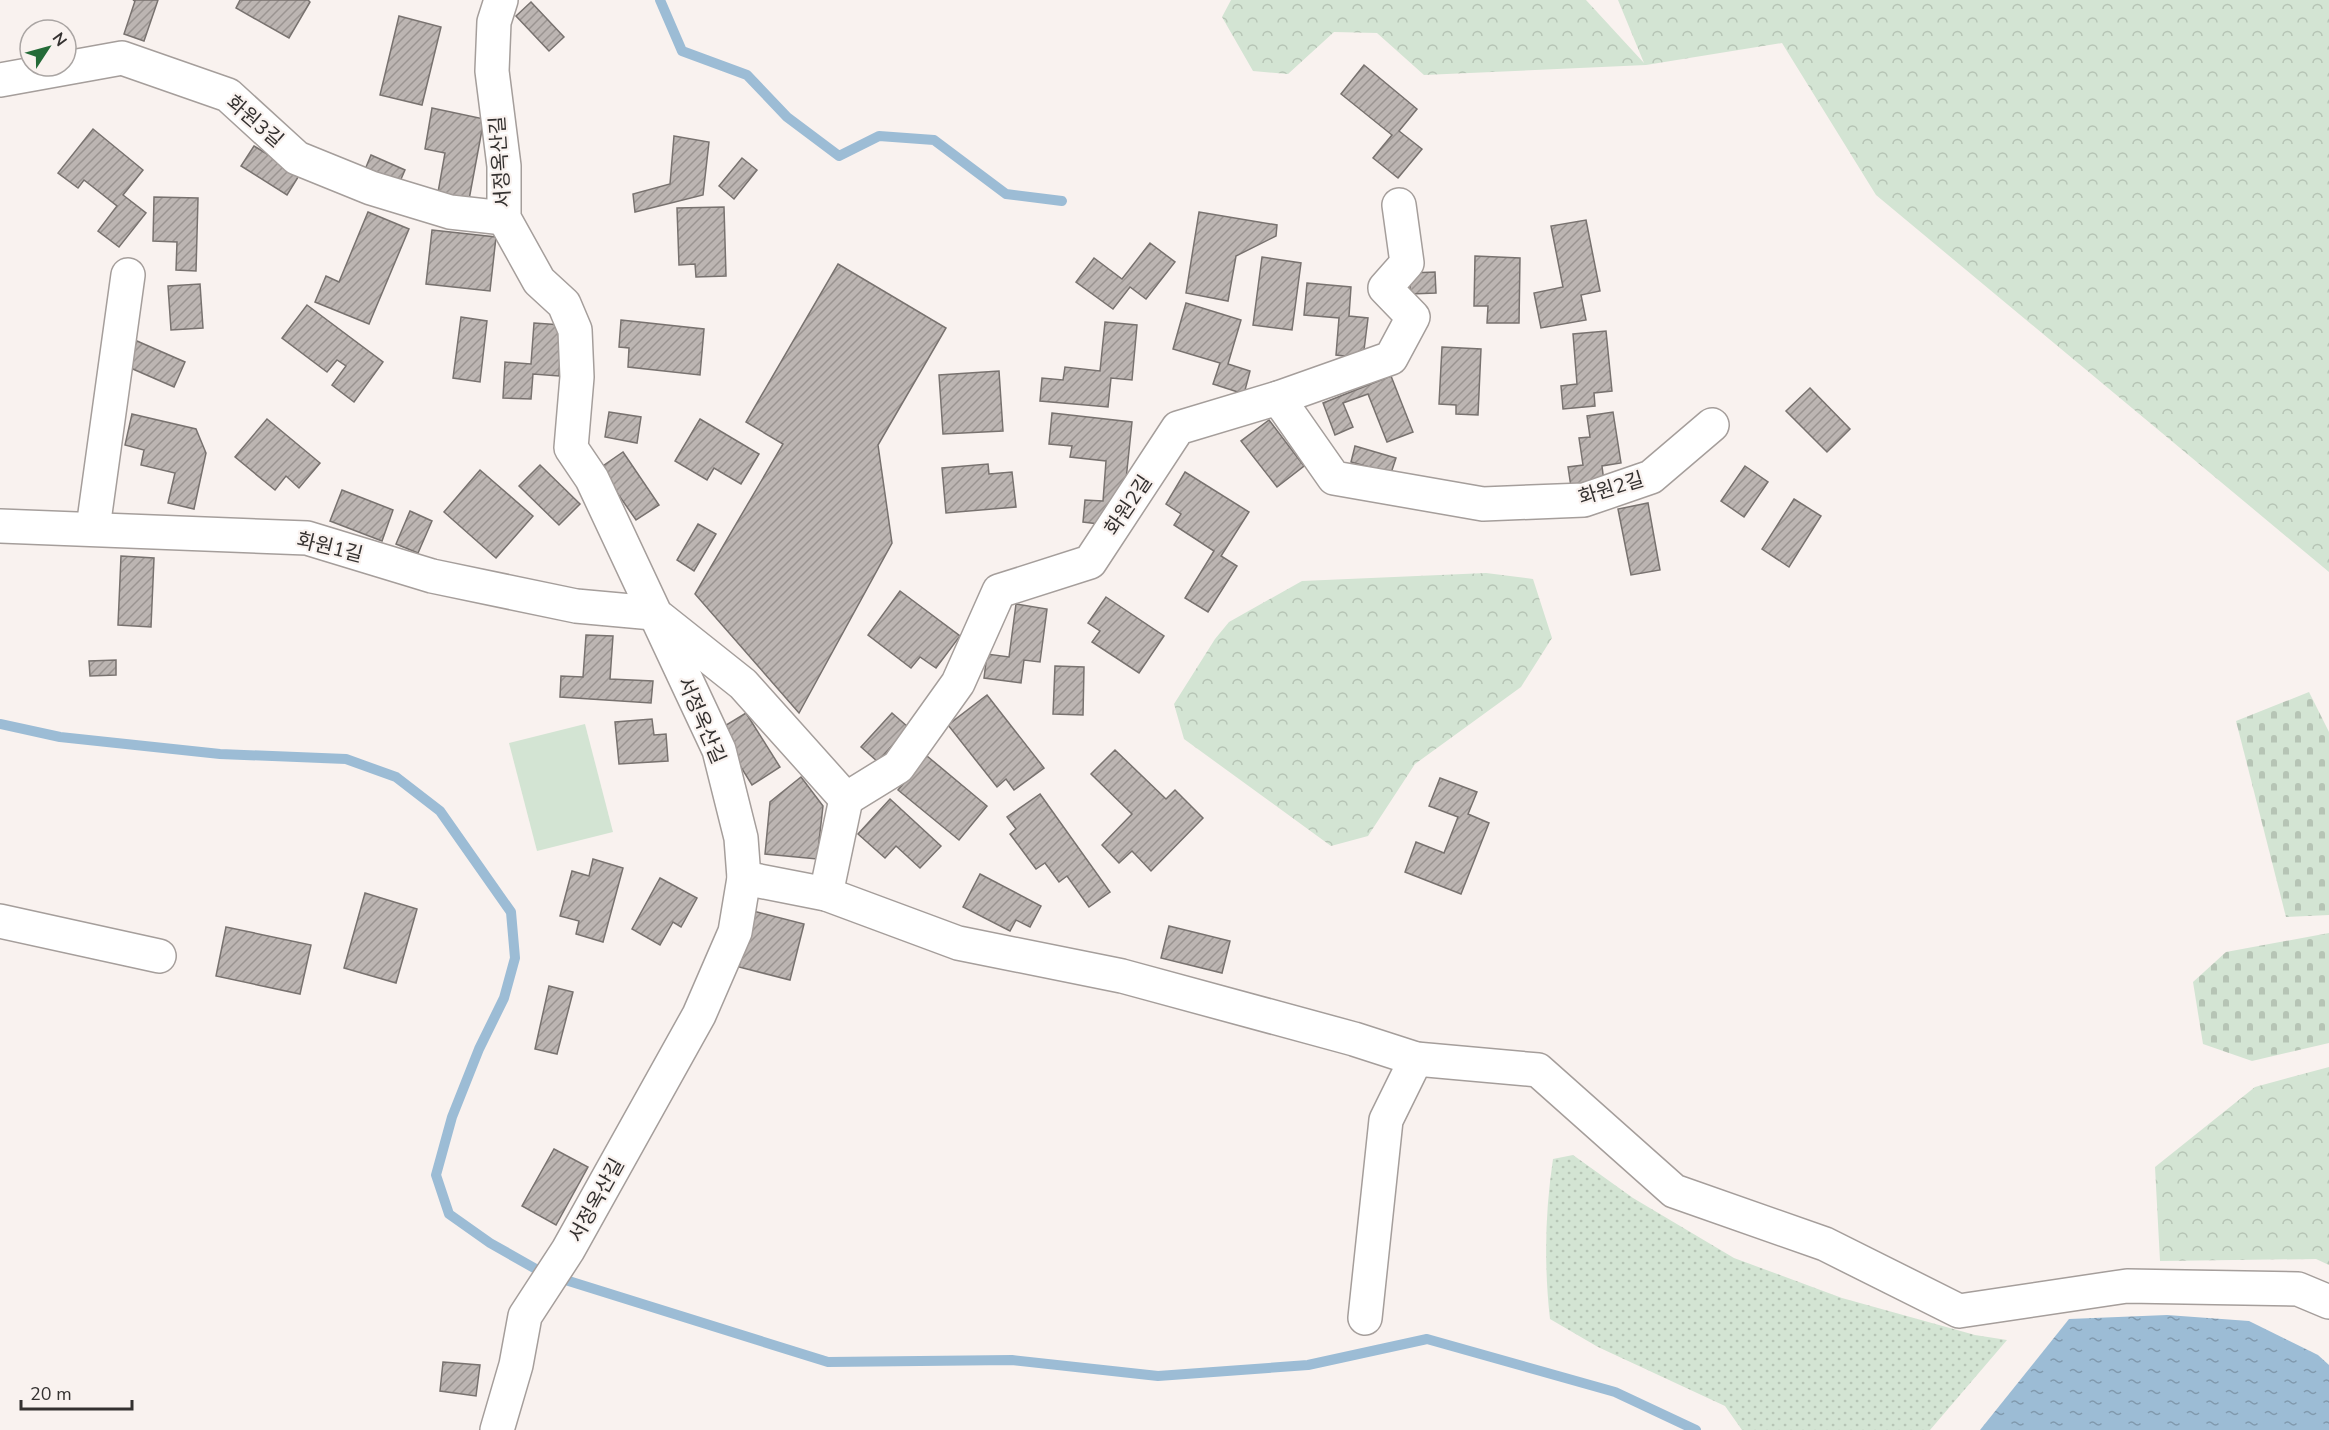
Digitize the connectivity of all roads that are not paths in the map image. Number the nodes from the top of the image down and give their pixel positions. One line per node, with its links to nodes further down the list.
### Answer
1 (501, 0): 4 (lane, 서정옥산길)
2 (0, 80): 4 (lane, 화원3길)
3 (1399, 205): 6 (lane)
4 (504, 218): 10 (lane, 서정옥산길)
5 (128, 275): 9 (lane)
6 (1278, 398): 7 (lane, 화원2길); 11 (lane, 화원2길)
7 (1712, 425)
8 (0, 526): 9 (lane, 화원1길)
9 (93, 528): 10 (lane, 화원1길)
10 (653, 613): 11 (lane); 12 (lane, 서정옥산길)
11 (846, 799): 13 (lane)
12 (744, 878): 13 (lane); 19 (lane, 서정옥산길)
13 (826, 894): 16 (lane)
14 (0, 921): 15 (lane)
15 (159, 956)
16 (1416, 1059): 17 (lane); 18 (lane)
17 (2329, 1302)
18 (1365, 1318)
19 (497, 1430)

